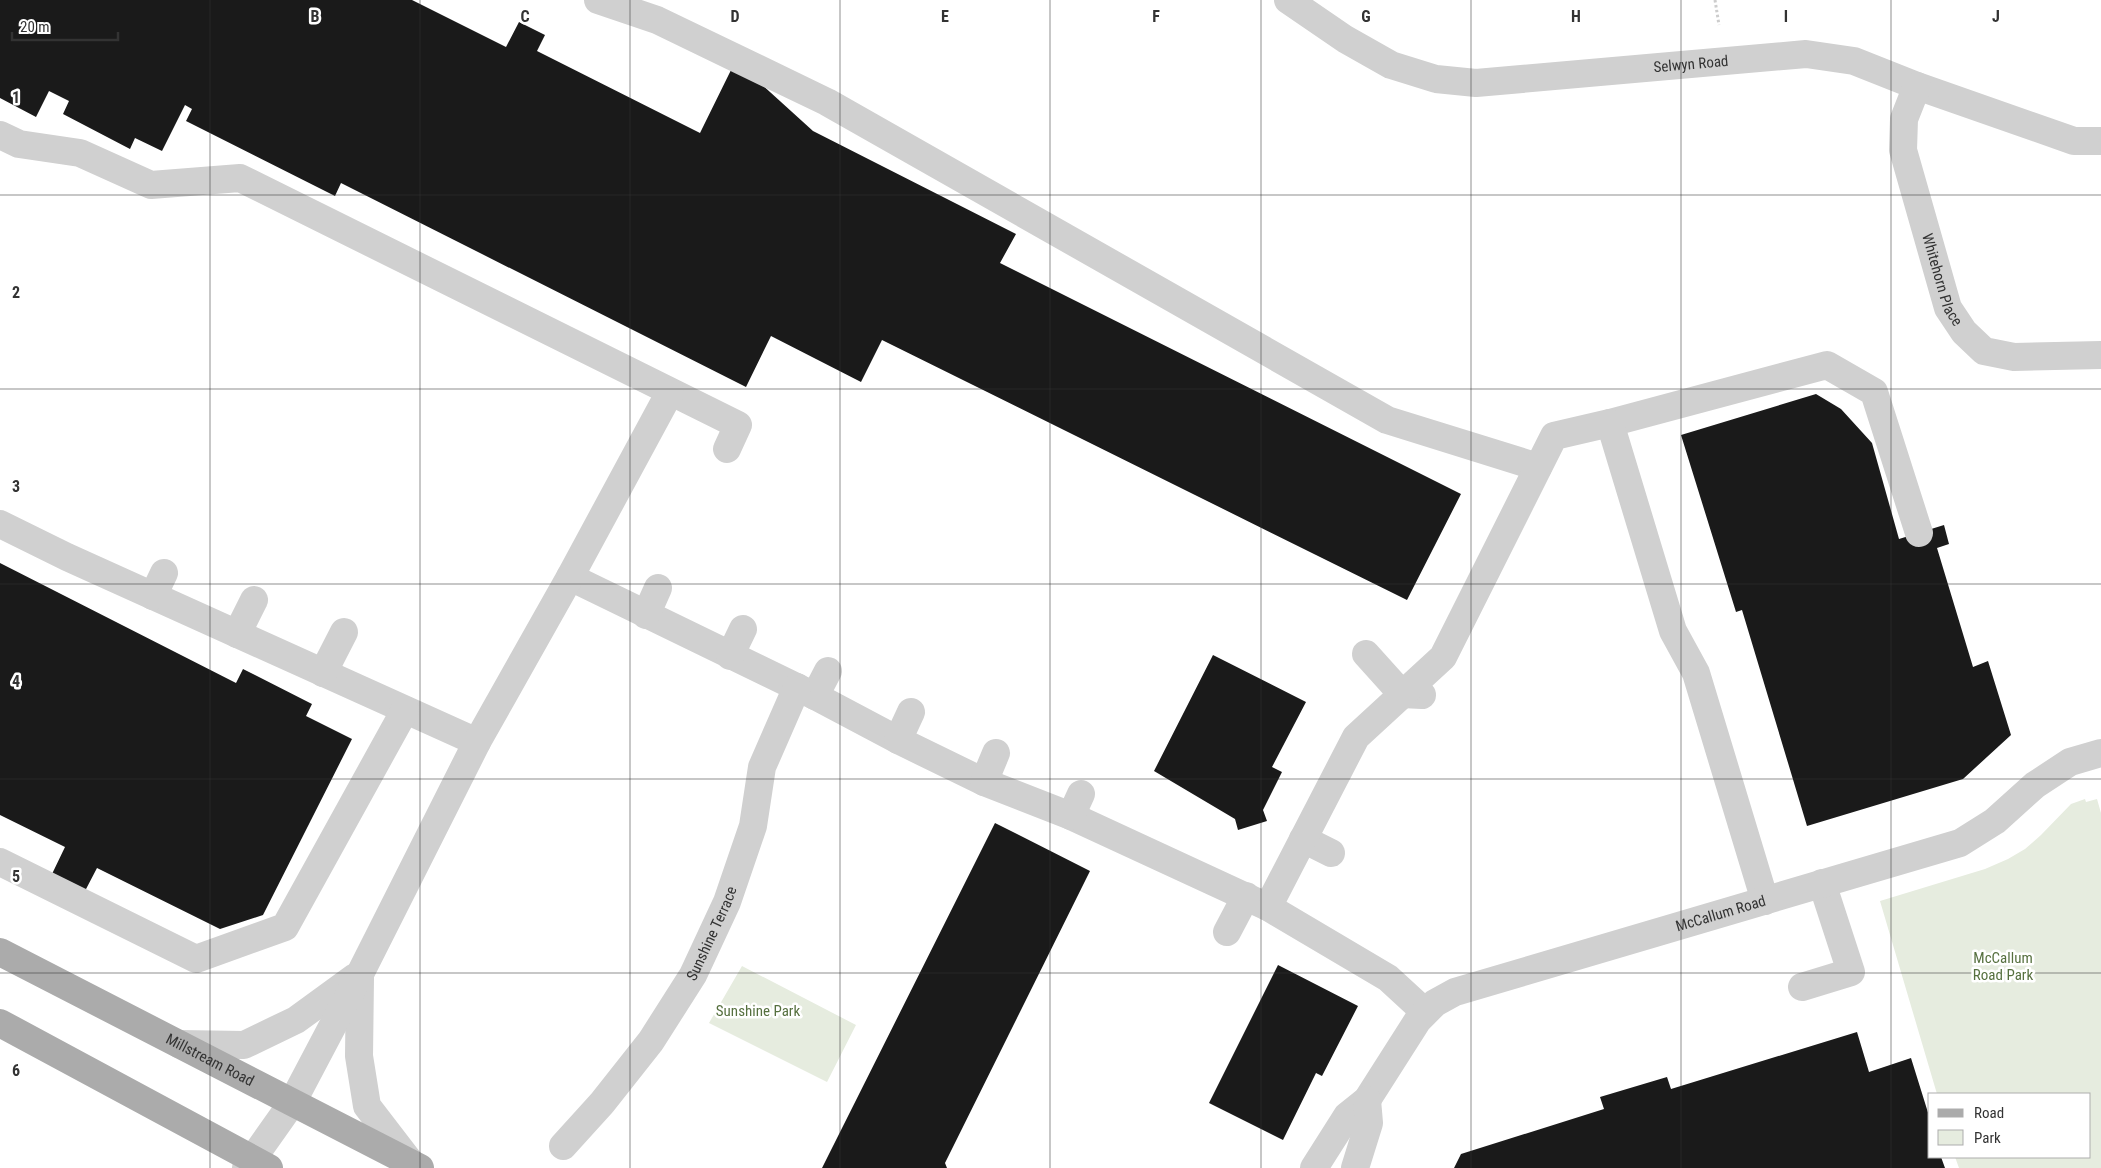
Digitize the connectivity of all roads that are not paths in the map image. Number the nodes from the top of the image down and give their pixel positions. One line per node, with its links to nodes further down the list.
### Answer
1 (598, 0): 10 (street)
2 (1288, 0): 3 (street, Selwyn Road)
3 (1917, 86): 5 (street, Selwyn Road); 6 (street, Whitehorn Place)
4 (0, 134): 7 (street)
5 (2101, 141)
6 (2101, 355)
7 (670, 392): 9 (street); 13 (street)
8 (1610, 423): 10 (street); 12 (street); 38 (street)
9 (727, 449)
10 (1538, 467): 25 (street)
11 (0, 524): 19 (street)
12 (1920, 533)
13 (570, 578): 16 (street); 29 (street)
14 (658, 588): 16 (street)
15 (254, 600): 19 (street)
16 (646, 615): 21 (street)
17 (743, 630): 21 (street)
18 (344, 632): 23 (street)
19 (237, 634): 23 (street)
20 (1366, 654): 25 (street)
21 (730, 656): 24 (street)
22 (828, 671): 24 (street, Sunshine Terrace)
23 (323, 673): 26 (street)
24 (806, 692): 28 (street); 48 (street, Sunshine Terrace)
25 (1413, 695): 33 (street)
26 (406, 710): 29 (street); 35 (street)
27 (911, 712): 28 (street)
28 (898, 740): 32 (street)
29 (477, 742): 41 (street)
30 (996, 753): 32 (street)
31 (2101, 753): 36 (street, McCallum Road)
32 (984, 782): 37 (street)
33 (1303, 838): 34 (street); 37 (street)
34 (1331, 853)
35 (0, 862)
36 (1822, 883): 38 (street, McCallum Road); 42 (street)
37 (1257, 901): 39 (street); 43 (street)
38 (1765, 901): 43 (street, McCallum Road)
39 (1227, 932)
40 (0, 952): 45 (main road, Millstream Road)
41 (360, 974): 45 (street); 47 (street); 50 (street)
42 (1802, 987)
43 (1424, 1012): 46 (street, McCallum Road)
44 (0, 1023): 49 (main road)
45 (179, 1044): 47 (main road, Millstream Road)
46 (1367, 1100): 51 (street, McCallum Road); 52 (street)
47 (292, 1103): 49 (street); 50 (main road, Millstream Road)
48 (563, 1146)
49 (256, 1165)
50 (415, 1165)
51 (1314, 1168)
52 (1354, 1168)

